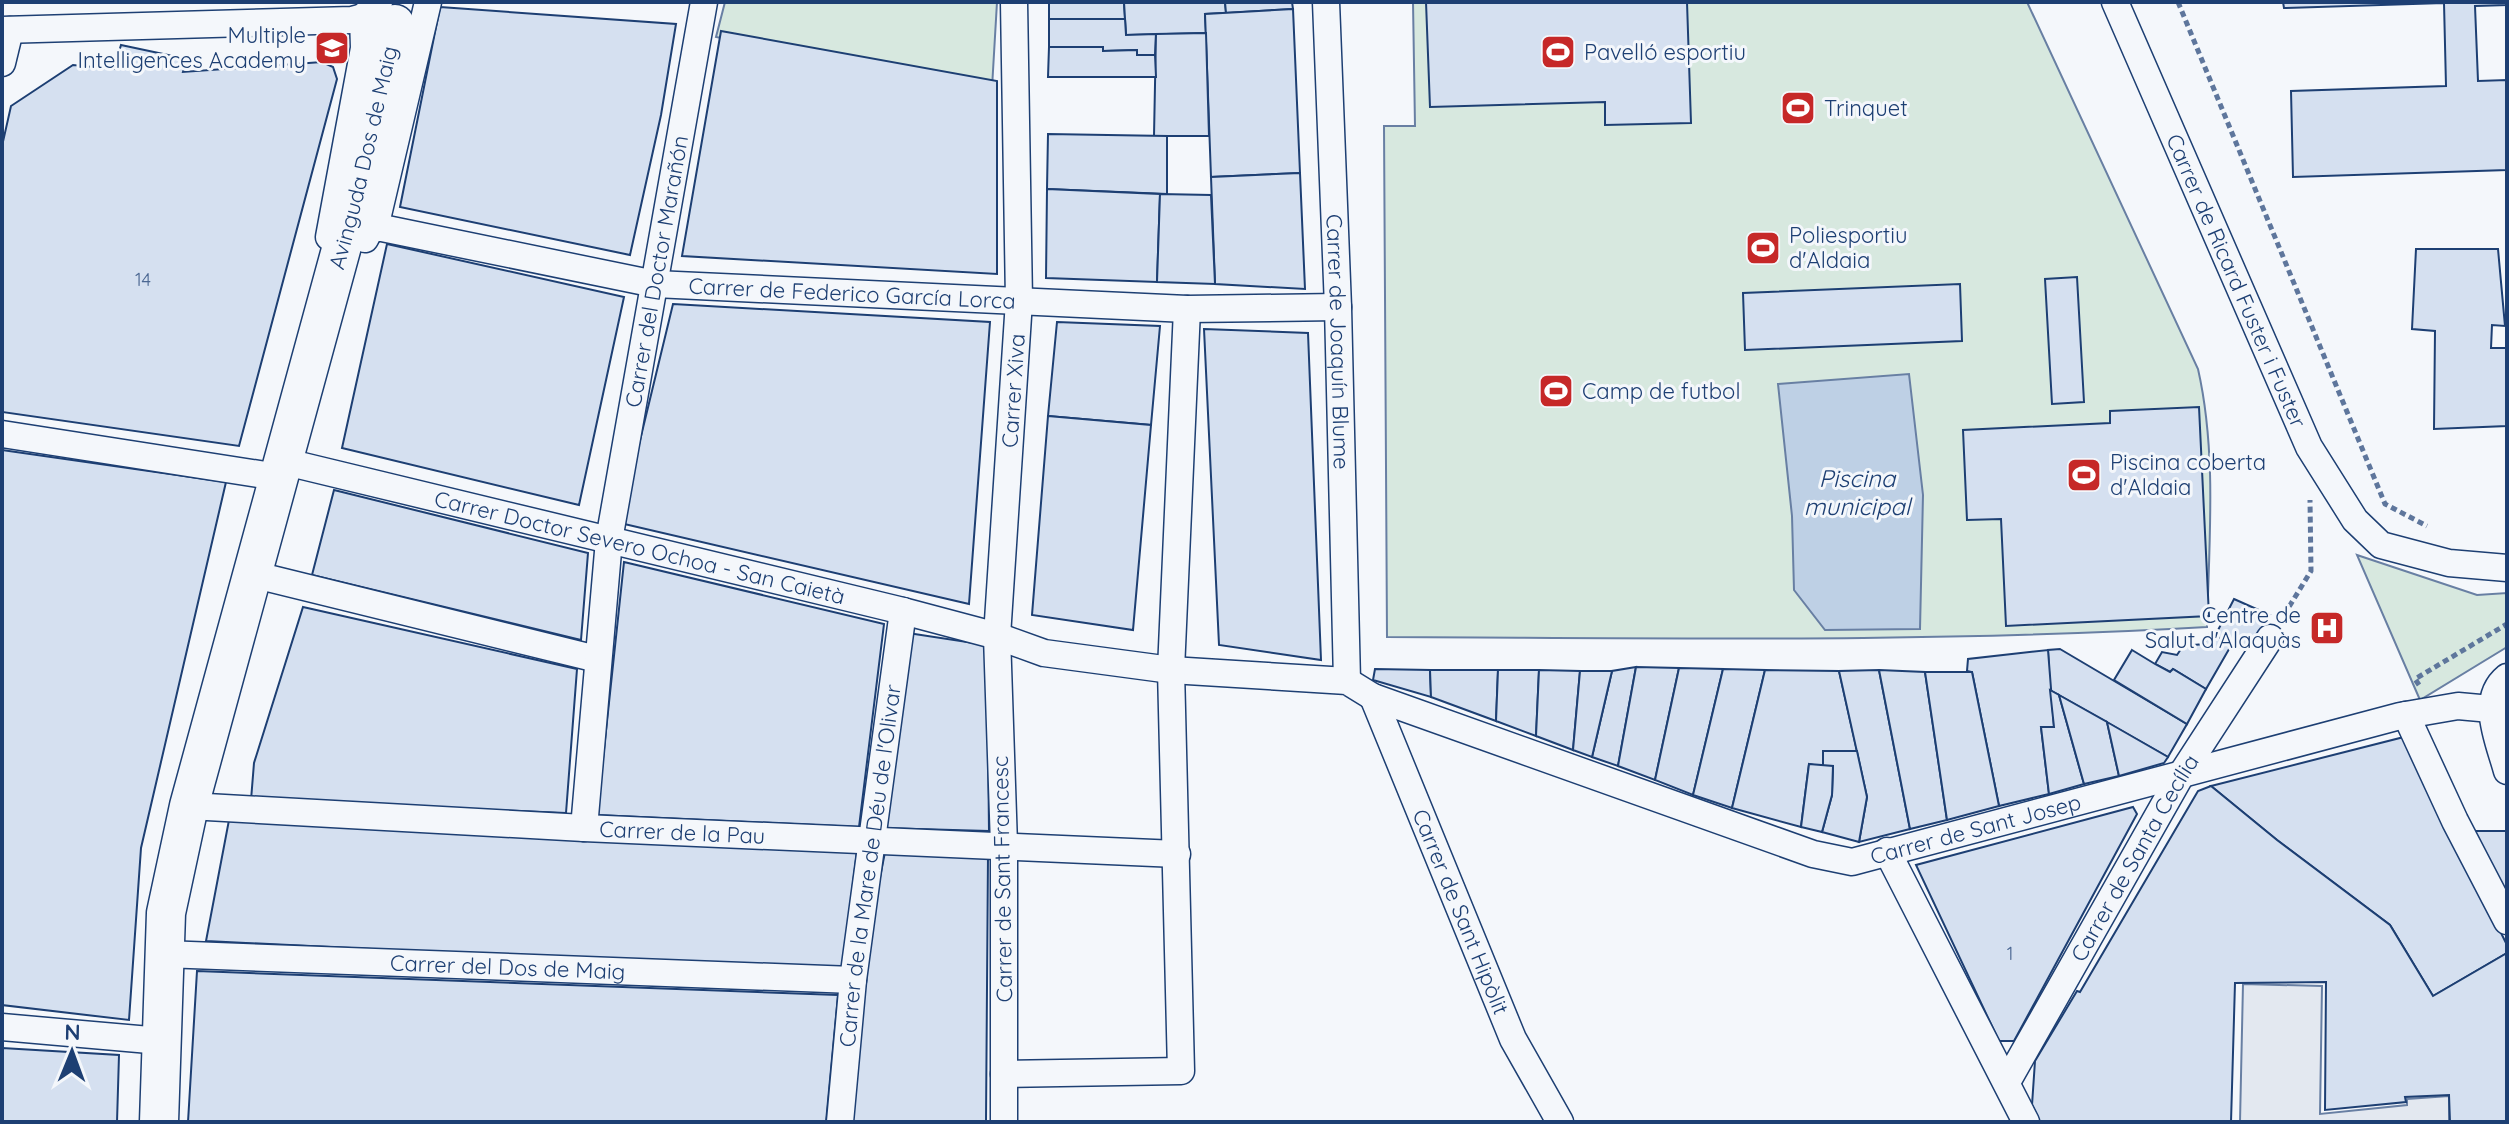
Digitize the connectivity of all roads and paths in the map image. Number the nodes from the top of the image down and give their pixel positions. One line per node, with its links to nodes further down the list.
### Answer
1 (428, 2): 10 (street, Avinguda Dos de Maig)
2 (704, 2): 11 (street, Carrer del Doctor Marañón)
3 (1014, 2): 13 (street, Carrer Xiva)
4 (1326, 2): 14 (street, Carrer de Joaquín Blume)
5 (2115, 2): 17 (street, Carrer de Ricard Fuster i Fuster)
6 (2178, 2): 19 (path)
7 (379, 14): 8 (street); 12 (street, Avinguda Dos de Maig)
8 (6, 30): 9 (street)
9 (2, 63)
10 (372, 228): 11 (street, Carrer de Federico García Lorca); 12 (street, Avinguda Dos de Maig)
11 (655, 284): 13 (street, Carrer de Federico García Lorca); 20 (street, Carrer del Doctor Marañón)
12 (330, 292): 18 (street, Avinguda Dos de Maig)
13 (1019, 301): 15 (street, Carrer de Federico García Lorca); 25 (street, Carrer Xiva)
14 (1338, 307): 15 (street, Carrer de Federico García Lorca); 30 (street, Carrer de Joaquín Blume)
15 (1187, 309): 28 (street)
16 (2, 434): 18 (street, Carrer Doctor Severo Ochoa - San Caietà)
17 (2309, 447): 21 (street, Carrer de Ricard Fuster i Fuster); 26 (path)
18 (280, 469): 20 (street, Carrer Doctor Severo Ochoa - San Caietà); 22 (street, Avinguda Dos de Maig)
19 (2439, 532)
20 (609, 540): 23 (street, Carrer Doctor Severo Ochoa - San Caietà); 27 (street, Carrer del Doctor Marañón)
21 (2507, 568)
22 (252, 574): 27 (street); 36 (street, Avinguda Dos de Maig)
23 (903, 611): 25 (street, Carrer Doctor Severo Ochoa - San Caietà); 38 (street, Carrer de la Mare de Déu de l'Olivar)
24 (2507, 624): 33 (path)
25 (997, 636): 28 (street, Carrer Doctor Severo Ochoa - San Caietà); 39 (street, Carrer de Sant Francesc)
26 (2270, 638): 35 (street, Carrer de Santa Cecília)
27 (597, 659): 37 (street, Carrer del Doctor Marañón)
28 (1171, 670): 30 (street, Carrer Doctor Severo Ochoa - San Caietà); 41 (street)
29 (2507, 677): 32 (street)
30 (1347, 681): 31 (street, Carrer de Sant Josep)
31 (1373, 697): 40 (street, Carrer de Sant Josep); 52 (street, Carrer de Sant Hipòlit)
32 (2491, 709): 33 (street, Carrer de Sant Josep); 34 (street)
33 (2419, 712): 35 (street, Carrer de Sant Josep); 42 (street)
34 (2507, 771)
35 (2181, 775): 40 (street, Carrer de Sant Josep); 48 (street, Carrer de Santa Cecília)
36 (189, 806): 37 (street, Carrer de la Pau); 43 (street, Avinguda Dos de Maig)
37 (584, 828): 38 (street, Carrer de la Pau)
38 (871, 839): 39 (street, Carrer de la Pau); 44 (street, Carrer de la Mare de Déu de l'Olivar)
39 (1004, 845): 41 (street, Carrer de la Pau); 47 (street, Carrer de Sant Francesc)
40 (1887, 851): 48 (street)
41 (1177, 854): 47 (street)
42 (2507, 921)
43 (164, 954): 44 (street, Carrer del Dos de Maig); 46 (street, Avinguda Dos de Maig)
44 (853, 980): 50 (street, Carrer de la Mare de Déu de l'Olivar)
45 (2, 1027): 46 (street)
46 (161, 1041): 49 (street, Avinguda Dos de Maig)
47 (1004, 1074): 51 (street, Carrer de Sant Francesc)
48 (2007, 1082): 53 (street)
49 (159, 1122)
50 (840, 1122)
51 (1004, 1122)
52 (1560, 1122)
53 (2026, 1122)

